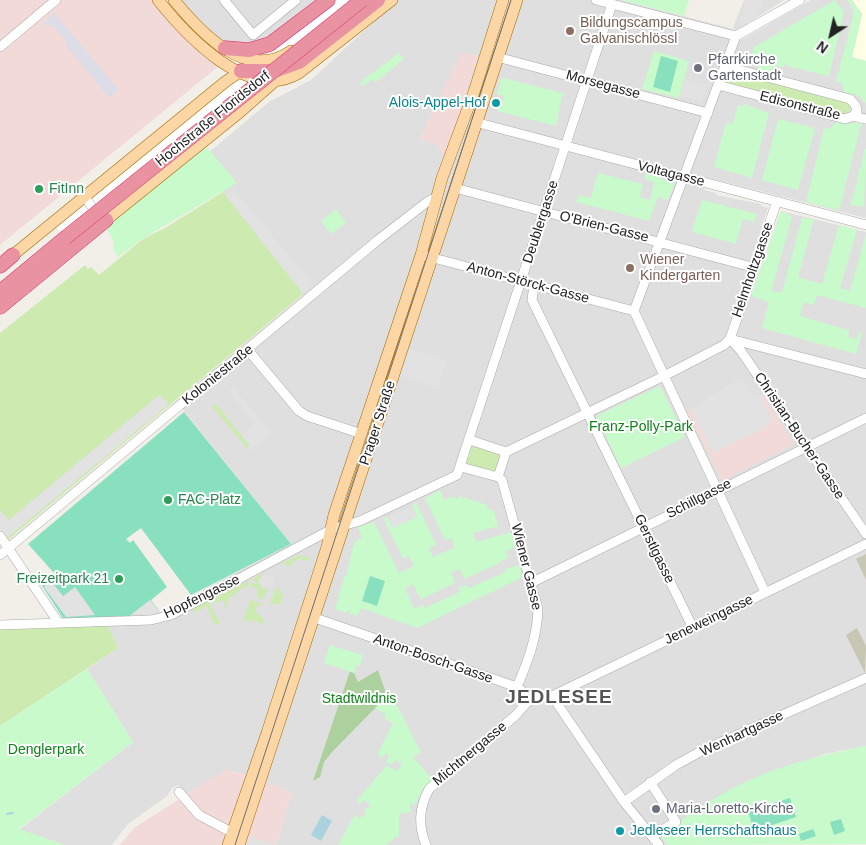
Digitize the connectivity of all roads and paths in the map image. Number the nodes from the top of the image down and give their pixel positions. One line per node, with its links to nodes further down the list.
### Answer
1 (56, 0): 18 (street)
2 (158, 0): 19 (main road)
3 (174, 0): 19 (main road)
4 (224, 0): 5 (street)
5 (296, 0)
6 (328, 0): 19 (highway)
7 (348, 0): 43 (highway, Hochstraße Floridsdorf)
8 (355, 0): 22 (main road)
9 (362, 0): 43 (highway, Hochstraße Floridsdorf, bridge)
10 (378, 0): 22 (highway)
11 (392, 0): 25 (main road)
12 (503, 0): 38 (main road, Prager Straße)
13 (517, 0): 20 (main road, Prager Straße)
14 (596, 0): 16 (street)
15 (800, 0): 17 (street)
16 (612, 4): 17 (street); 23 (street, Deublergasse)
17 (736, 36): 21 (street)
18 (0, 47)
19 (222, 54): 22 (main road); 24 (main road)
20 (497, 57): 23 (street, Morsegasse); 33 (main road, Prager Straße)
21 (725, 66): 26 (street); 28 (street, Edisonstraße)
22 (252, 68): 24 (main road); 25 (main road); 27 (main road)
23 (587, 80): 30 (street, Morsegasse); 34 (street, Deublergasse)
24 (225, 82): 37 (main road)
25 (274, 82): 27 (main road)
26 (718, 85): 30 (street); 31 (street, Edisonstraße)
27 (251, 102): 41 (main road)
28 (856, 106): 29 (street, Edisonstraße); 31 (street, Edisonstraße)
29 (866, 109)
30 (708, 113): 35 (street)
31 (853, 116): 32 (street, Edisonstraße)
32 (866, 118)
33 (475, 122): 34 (street, Voltagasse); 36 (main road, Prager Straße)
34 (565, 147): 35 (street, Voltagasse); 40 (street, Deublergasse)
35 (684, 177): 39 (street, Voltagasse); 44 (street)
36 (455, 188): 38 (main road); 40 (street, O'Brien-Gasse); 46 (main road, Prager Straße)
37 (84, 196): 41 (street); 45 (main road)
38 (437, 197): 46 (main road, Prager Straße); 56 (street, Koloniestraße)
39 (777, 201): 42 (street, Voltagasse); 48 (street, Helmholtzgasse)
40 (544, 211): 44 (street, O'Brien-Gasse); 50 (street, Deublergasse)
41 (106, 220): 53 (highway)
42 (866, 225)
43 (62, 235): 49 (highway); 52 (highway)
44 (660, 241): 48 (street, O'Brien-Gasse); 54 (street)
45 (14, 255): 47 (highway)
46 (427, 256): 50 (street, Anton-Störck-Gasse); 61 (main road, Prager Straße); 63 (main road, Prager Straße)
47 (0, 266)
48 (752, 267): 55 (street, Helmholtzgasse)
49 (0, 281)
50 (522, 281): 51 (street, Anton-Störck-Gasse); 62 (street, Deublergasse)
51 (534, 284): 54 (street, Anton-Störck-Gasse); 59 (street)
52 (0, 292)
53 (0, 307)
54 (634, 311): 58 (street)
55 (730, 339): 57 (street); 58 (street); 64 (street, Christian-Bucher-Gasse)
56 (248, 350): 61 (street); 75 (street, Koloniestraße)
57 (866, 374)
58 (664, 376): 59 (street); 68 (street)
59 (587, 413): 65 (street); 70 (street, Gerstlgasse)
60 (866, 418): 64 (street, Schillgasse)
61 (362, 434): 63 (main road); 71 (main road, Prager Straße)
62 (470, 440): 65 (street); 66 (street, Deublergasse)
63 (372, 441): 69 (main road, Prager Straße)
64 (806, 446): 68 (street, Schillgasse); 72 (street, Christian-Bucher-Gasse)
65 (506, 452): 67 (street)
66 (461, 467): 67 (street); 69 (street, Hopfengasse)
67 (498, 477): 77 (street, Wiener Gasse)
68 (718, 489): 70 (street, Schillgasse); 78 (street)
69 (344, 527): 71 (street, Hopfengasse); 79 (main road, Prager Straße)
70 (644, 527): 77 (street, Schillgasse); 82 (street, Gerstlgasse)
71 (332, 529): 79 (main road, Prager Straße); 80 (street, Hopfengasse)
72 (866, 534)
73 (0, 536): 75 (street)
74 (866, 544): 78 (street, Jeneweingasse)
75 (9, 547): 76 (street, Koloniestraße); 80 (street)
76 (0, 555)
77 (532, 582): 84 (street, Wiener Gasse)
78 (765, 592): 82 (street, Jeneweingasse)
79 (310, 616): 84 (street, Anton-Bosch-Gasse); 90 (main road, Prager Straße); 93 (main road, Prager Straße)
80 (58, 622): 81 (street, Hopfengasse)
81 (0, 625)
82 (693, 628): 85 (street, Jeneweingasse)
83 (866, 678): 87 (street, Wenhartgasse)
84 (516, 688): 86 (street, Anton-Bosch-Gasse)
85 (552, 696): 86 (street); 89 (street)
86 (532, 698): 94 (street, Michtnergasse)
87 (650, 782): 89 (street, Wenhartgasse); 91 (street)
88 (178, 792): 90 (street)
89 (624, 802): 91 (street)
90 (233, 833): 92 (main road, Prager Straße)
91 (652, 836): 95 (street)
92 (228, 845)
93 (239, 845)
94 (426, 845)
95 (658, 845)

